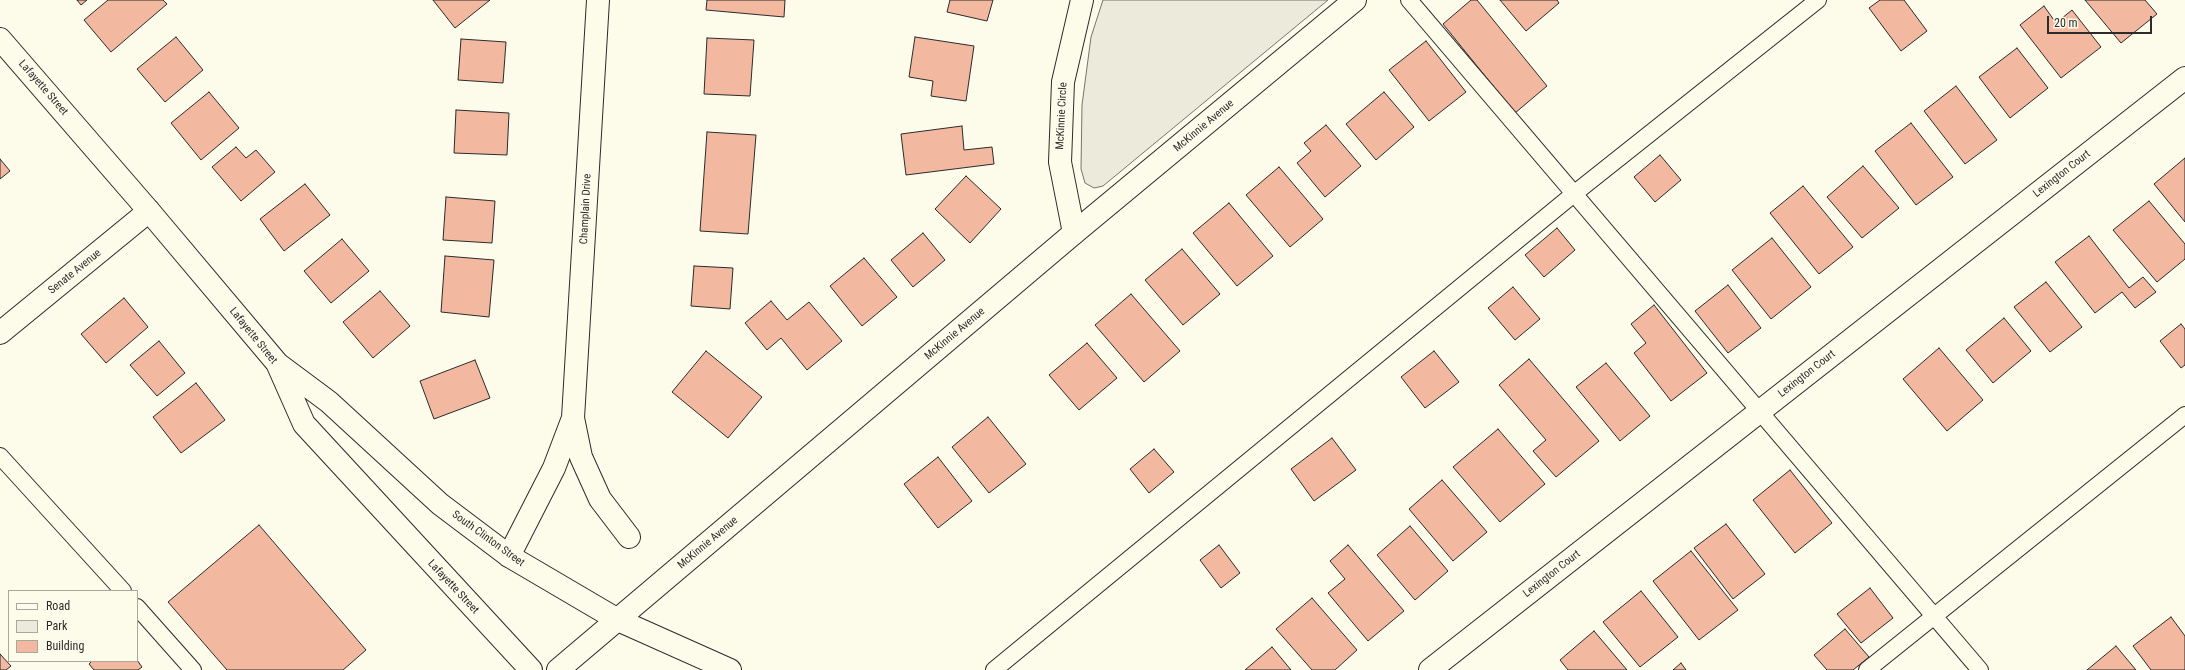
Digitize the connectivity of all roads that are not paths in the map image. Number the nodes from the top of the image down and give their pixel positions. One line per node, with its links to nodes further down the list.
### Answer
1 (1082, 0): 10 (main road, McKinnie Circle)
2 (1355, 0): 10 (main road, McKinnie Avenue)
3 (1409, 0): 8 (lane)
4 (1818, 0): 8 (lane)
5 (596, 2): 15 (main road, Champlain Drive)
6 (0, 38): 9 (main road, Lafayette Street)
7 (2185, 78): 13 (main road, Lexington Court)
8 (1575, 193): 13 (lane); 27 (lane)
9 (149, 211): 11 (main road, Senate Avenue); 12 (main road, Lafayette Street)
10 (1074, 233): 22 (main road, McKinnie Avenue)
11 (0, 333)
12 (277, 364): 18 (main road, South Clinton Street); 24 (main road, Lafayette Street)
13 (1760, 411): 21 (lane); 28 (main road, Lexington Court)
14 (2185, 415): 21 (lane)
15 (573, 418): 17 (main road, Champlain Drive); 18 (main road, Champlain Drive)
16 (0, 456): 19 (lane)
17 (629, 537)
18 (509, 556): 22 (main road, South Clinton Street)
19 (122, 590)
20 (138, 608): 23 (lane)
21 (1933, 617): 29 (lane); 30 (lane)
22 (618, 620): 25 (main road, McKinnie Avenue); 26 (main road, South Clinton Street)
23 (193, 670)
24 (531, 670)
25 (558, 670)
26 (730, 670)
27 (994, 670)
28 (1430, 670)
29 (1867, 670)
30 (1980, 670)

